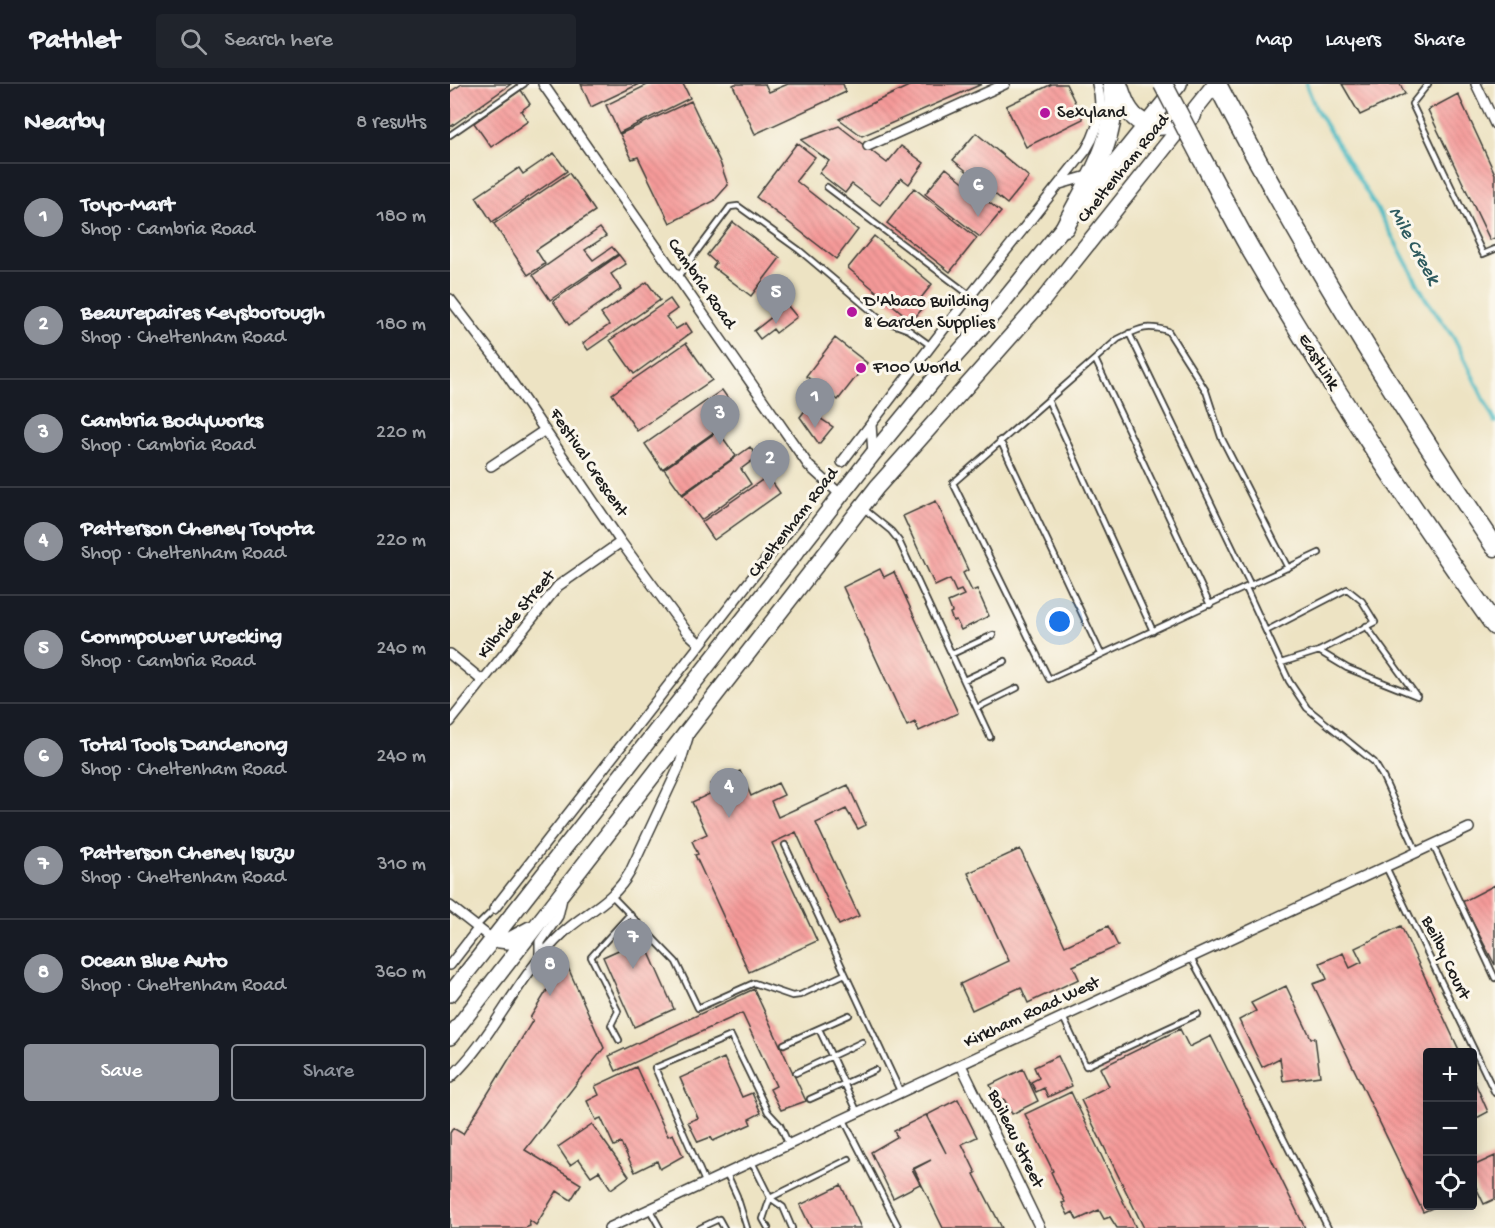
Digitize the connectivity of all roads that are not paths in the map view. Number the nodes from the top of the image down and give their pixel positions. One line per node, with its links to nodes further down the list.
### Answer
1 (524, 84): 15 (lane)
2 (543, 84): 22 (street, Cambria Road)
3 (1005, 84): 16 (street)
4 (1097, 84): 18 (street)
5 (1112, 84): 17 (highway)
6 (1118, 84): 13 (highway)
7 (1163, 84): 37 (highway, EastLink, bridge)
8 (1179, 84): 13 (main road, Cheltenham Road)
9 (1216, 84): 12 (main road, Cheltenham Road); 41 (highway)
10 (1428, 84): 21 (lane)
11 (1476, 84): 14 (street)
12 (1192, 115): 13 (highway); 38 (main road, Cheltenham Road)
13 (1149, 123): 20 (main road, Cheltenham Road)
14 (1495, 124)
15 (450, 135)
16 (868, 146)
17 (1091, 175): 18 (street); 20 (highway)
18 (1060, 184): 23 (street)
19 (826, 187): 23 (lane)
20 (1065, 227): 33 (main road, Cheltenham Road)
21 (1495, 249)
22 (677, 278): 27 (lane); 36 (street, Cambria Road)
23 (971, 296): 27 (street)
24 (450, 299): 25 (street, Festival Crescent)
25 (454, 312): 31 (street, Festival Crescent)
26 (1129, 333): 28 (lane); 45 (lane); 46 (lane)
27 (931, 346): 30 (street)
28 (1095, 359): 29 (lane); 47 (lane)
29 (1048, 400): 32 (lane); 50 (lane)
30 (871, 424): 33 (street); 34 (street)
31 (545, 430): 35 (street); 40 (street, Festival Crescent)
32 (1000, 440): 58 (lane); 58 (lane)
33 (873, 454): 36 (main road, Cheltenham Road)
34 (842, 462)
35 (491, 466)
36 (841, 495): 38 (main road); 44 (main road, Cheltenham Road)
37 (1411, 507): 48 (highway, EastLink); 52 (highway)
38 (862, 508): 57 (lane); 65 (main road, Cheltenham Road)
39 (805, 510): 43 (street, Cheltenham Road)
40 (621, 542): 54 (street, Festival Crescent); 62 (street, Kilbride Street)
41 (1495, 547)
42 (1319, 553): 45 (lane)
43 (769, 556): 44 (street); 54 (street, Cheltenham Road)
44 (793, 556): 80 (main road, Cheltenham Road)
45 (1288, 568): 46 (lane)
46 (1248, 587): 47 (lane); 51 (lane)
47 (1210, 605): 50 (lane)
48 (1495, 626)
49 (1366, 627): 51 (lane); 55 (lane); 55 (lane)
50 (1153, 631): 58 (lane)
51 (1266, 631): 60 (lane)
52 (1495, 634)
53 (993, 635): 57 (lane)
54 (700, 644): 76 (street, Cheltenham Road)
55 (1319, 651): 60 (lane)
56 (450, 654): 62 (street)
57 (952, 654): 61 (lane)
58 (1101, 654)
59 (1005, 660): 61 (lane)
60 (1281, 663): 71 (lane)
61 (964, 680): 64 (lane)
62 (483, 681): 66 (street, Kilbride Street)
63 (1017, 688): 64 (lane)
64 (976, 708): 67 (lane)
65 (694, 721): 73 (main road, Cheltenham Road); 74 (street, Cheltenham Road)
66 (450, 722)
67 (990, 737)
68 (1469, 828): 70 (street, Kirkham Road West)
69 (785, 845): 84 (lane)
70 (1432, 845): 71 (street, Kirkham Road West); 85 (lane, Beilby Court)
71 (1417, 852): 72 (street, Kirkham Road West)
72 (1386, 867): 82 (street, Kirkham Road West); 102 (lane, Beilby Court)
73 (563, 891): 78 (main road, Cheltenham Road); 81 (street)
74 (612, 896): 77 (lane); 81 (street, Cheltenham Road)
75 (450, 906): 79 (street)
76 (494, 909): 79 (lane, Cheltenham Road)
77 (630, 914): 84 (lane); 92 (lane)
78 (535, 927): 80 (main road); 91 (main road, Cheltenham Road)
79 (477, 928): 80 (street); 83 (street, Cheltenham Road)
80 (492, 939): 86 (main road, Cheltenham Road)
81 (540, 957): 99 (street, Cheltenham Road)
82 (1191, 958): 89 (street, Kirkham Road West); 122 (lane)
83 (450, 965)
84 (845, 974): 101 (lane)
85 (1495, 978)
86 (450, 994)
87 (1198, 1014): 89 (lane)
88 (849, 1015): 90 (lane)
89 (1063, 1017): 96 (street, Kirkham Road West)
90 (819, 1029): 94 (lane); 95 (lane)
91 (450, 1036)
92 (619, 1041)
93 (862, 1042): 95 (lane)
94 (784, 1044)
95 (832, 1057): 98 (lane); 100 (lane)
96 (961, 1065): 101 (street, Kirkham Road West); 121 (street, Boileau Street)
97 (874, 1070): 100 (lane)
98 (796, 1073)
99 (450, 1078)
100 (844, 1084): 103 (lane); 104 (lane)
101 (900, 1093): 104 (street, Kirkham Road West)
102 (1495, 1093)
103 (810, 1099)
104 (858, 1113): 105 (street, Kirkham Road West)
105 (844, 1120): 106 (street, Kirkham Road West); 120 (lane)
106 (789, 1145): 108 (street, Kirkham Road West); 110 (lane)
107 (849, 1159): 111 (lane)
108 (752, 1162): 109 (street, Kirkham Road West); 111 (lane)
109 (727, 1174): 110 (street, Kirkham Road West); 117 (lane)
110 (706, 1184): 112 (street, Kirkham Road West)
111 (770, 1198): 118 (lane); 119 (lane)
112 (650, 1210): 113 (street, Kirkham Road West); 114 (lane)
113 (609, 1228)
114 (660, 1228)
115 (700, 1228): 116 (lane)
116 (724, 1228)
117 (747, 1228)
118 (768, 1228)
119 (792, 1228)
120 (899, 1228)
121 (1040, 1228)
122 (1328, 1228)

